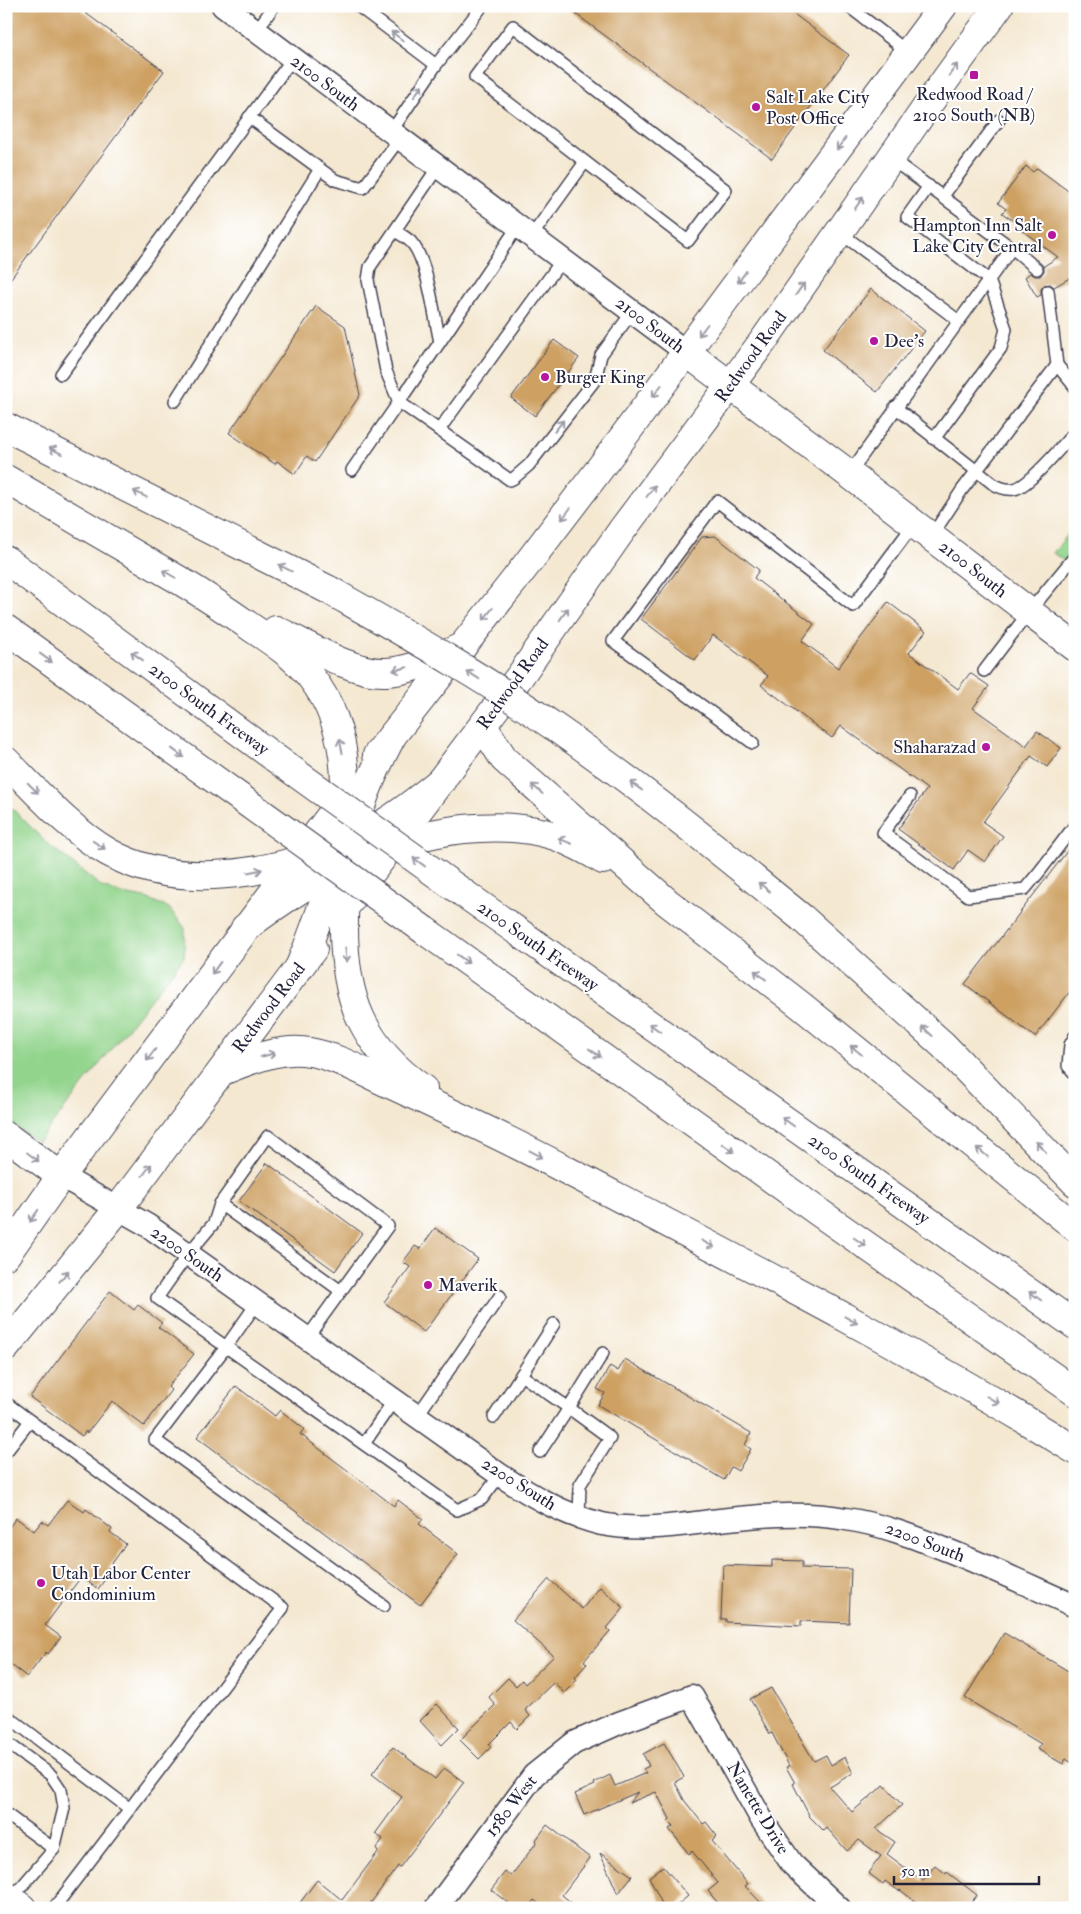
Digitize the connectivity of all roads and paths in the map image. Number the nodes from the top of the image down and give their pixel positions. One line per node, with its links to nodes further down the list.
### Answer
1 (222, 6): 8 (street, 2100 South)
2 (274, 6): 8 (lane)
3 (358, 6): 11 (lane, one-way to 3)
4 (476, 6): 11 (lane)
5 (848, 6): 9 (lane)
6 (943, 6): 9 (main road)
7 (999, 6): 15 (main road, Redwood Road, one-way to 7)
8 (256, 31): 10 (street, 2100 South)
9 (908, 52): 32 (main road, one-way to 32)
10 (293, 58): 12 (lane); 14 (street, 2100 South)
11 (436, 65): 14 (lane, one-way to 11)
12 (249, 117): 18 (lane); 34 (lane)
13 (999, 120): 20 (lane)
14 (396, 135): 17 (street, 2100 South); 18 (lane)
15 (890, 158): 19 (lane); 23 (main road, Redwood Road, one-way to 15)
16 (585, 162): 16 (lane); 22 (lane)
17 (438, 167): 21 (lane); 22 (street, 2100 South)
18 (320, 169): 37 (lane)
19 (929, 186): 20 (lane); 27 (lane)
20 (943, 196): 24 (lane)
21 (394, 231): 31 (lane); 38 (lane)
22 (524, 231): 25 (street, 2100 South); 31 (lane)
23 (839, 232): 30 (lane); 35 (main road, Redwood Road, one-way to 23)
24 (1012, 248): 26 (lane); 27 (lane)
25 (562, 260): 29 (street, 2100 South); 41 (lane)
26 (1037, 269)
27 (989, 280): 30 (lane); 43 (lane)
28 (1048, 291): 33 (lane)
29 (632, 312): 32 (street, 2100 South); 41 (lane, one-way to 29)
30 (959, 321): 39 (lane)
31 (440, 342): 38 (lane)
32 (686, 352): 35 (main road, 2100 South); 54 (main road, one-way to 54)
33 (1057, 365): 36 (lane); 45 (lane)
34 (61, 374)
35 (730, 385): 46 (main road, 2100 South); 57 (main road, Redwood Road, one-way to 35)
36 (1075, 387)
37 (175, 402)
38 (399, 402): 41 (lane); 44 (lane)
39 (895, 407): 43 (lane); 46 (lane)
40 (6, 427): 78 (main road, one-way to 40, bridge)
41 (439, 430)
42 (1075, 432): 45 (lane)
43 (934, 439): 45 (lane)
44 (352, 470)
45 (977, 471): 48 (lane)
46 (849, 474): 48 (main road, 2100 South)
47 (6, 479): 51 (main road, one-way to 47)
48 (922, 530): 52 (main road, 2100 South); 59 (lane)
49 (1075, 556): 52 (lane)
50 (6, 560): 88 (main road, 2100 South Freeway, one-way to 50, bridge)
51 (211, 599): 54 (main road, one-way to 51); 62 (main road, one-way to 51)
52 (1028, 612): 55 (main road, 2100 South); 56 (lane)
53 (6, 629): 94 (main road, one-way to 94, bridge)
54 (462, 647): 58 (main road)
55 (1075, 647)
56 (984, 670)
57 (483, 726): 61 (main road, Redwood Road); 68 (main road, one-way to 57)
58 (392, 736): 62 (main road); 66 (main road)
59 (753, 743)
60 (6, 761): 67 (main road, one-way to 67)
61 (442, 780): 65 (main road, Redwood Road); 66 (main road)
62 (346, 795): 66 (main road); 67 (main road)
63 (910, 796): 64 (lane)
64 (1075, 825)
65 (394, 843): 66 (main road); 68 (main road, one-way to 65); 69 (main road, Redwood Road)
66 (344, 854): 67 (main road); 69 (main road); 70 (main road); 71 (main road)
67 (297, 859): 70 (main road)
68 (667, 902): 81 (main road, one-way to 68)
69 (346, 906): 71 (main road, Redwood Road); 75 (main road, one-way to 75)
70 (245, 928): 77 (main road, one-way to 77)
71 (299, 968): 73 (main road, Redwood Road)
72 (1075, 1036): 74 (lane)
73 (222, 1070): 75 (main road, one-way to 75); 80 (main road, Redwood Road, one-way to 73)
74 (1075, 1074)
75 (493, 1132): 102 (main road, one-way to 102)
76 (6, 1136): 77 (main road, one-way to 77)
77 (61, 1176): 80 (street, 2200 South); 83 (main road, one-way to 83)
78 (1075, 1182)
79 (220, 1204): 82 (lane); 84 (lane); 84 (lane)
80 (118, 1208): 82 (street, 2200 South); 90 (main road, Redwood Road, one-way to 80)
81 (1075, 1227)
82 (188, 1254): 86 (street, 2200 South); 91 (lane)
83 (6, 1255)
84 (341, 1291): 89 (lane)
85 (500, 1296): 98 (lane)
86 (257, 1303): 89 (street, 2200 South); 91 (lane)
87 (554, 1324): 93 (lane)
88 (1075, 1324)
89 (307, 1338): 95 (street, 2200 South)
90 (6, 1347)
91 (226, 1347): 101 (lane); 107 (lane)
92 (603, 1353): 97 (lane)
93 (521, 1375): 97 (lane); 99 (lane)
94 (1075, 1392)
95 (394, 1400): 98 (street, 2200 South); 101 (lane)
96 (6, 1403): 100 (lane)
97 (569, 1408): 104 (lane); 106 (lane)
98 (417, 1416): 105 (street, 2200 South)
99 (494, 1417)
100 (30, 1420): 103 (lane); 112 (lane)
101 (364, 1444): 105 (lane)
102 (1075, 1450)
103 (6, 1452)
104 (540, 1452)
105 (500, 1475): 106 (street, 2200 South)
106 (579, 1517): 108 (street, 2200 South)
107 (384, 1606)
108 (1075, 1606)
109 (692, 1696): 116 (street, 1580 West); 118 (street, Nanette Drive)
110 (6, 1715): 112 (lane)
111 (6, 1742): 114 (lane)
112 (130, 1809): 117 (lane)
113 (6, 1814): 114 (lane)
114 (54, 1849): 115 (lane)
115 (13, 1901)
116 (437, 1907)
117 (54, 1908)
118 (839, 1908)

